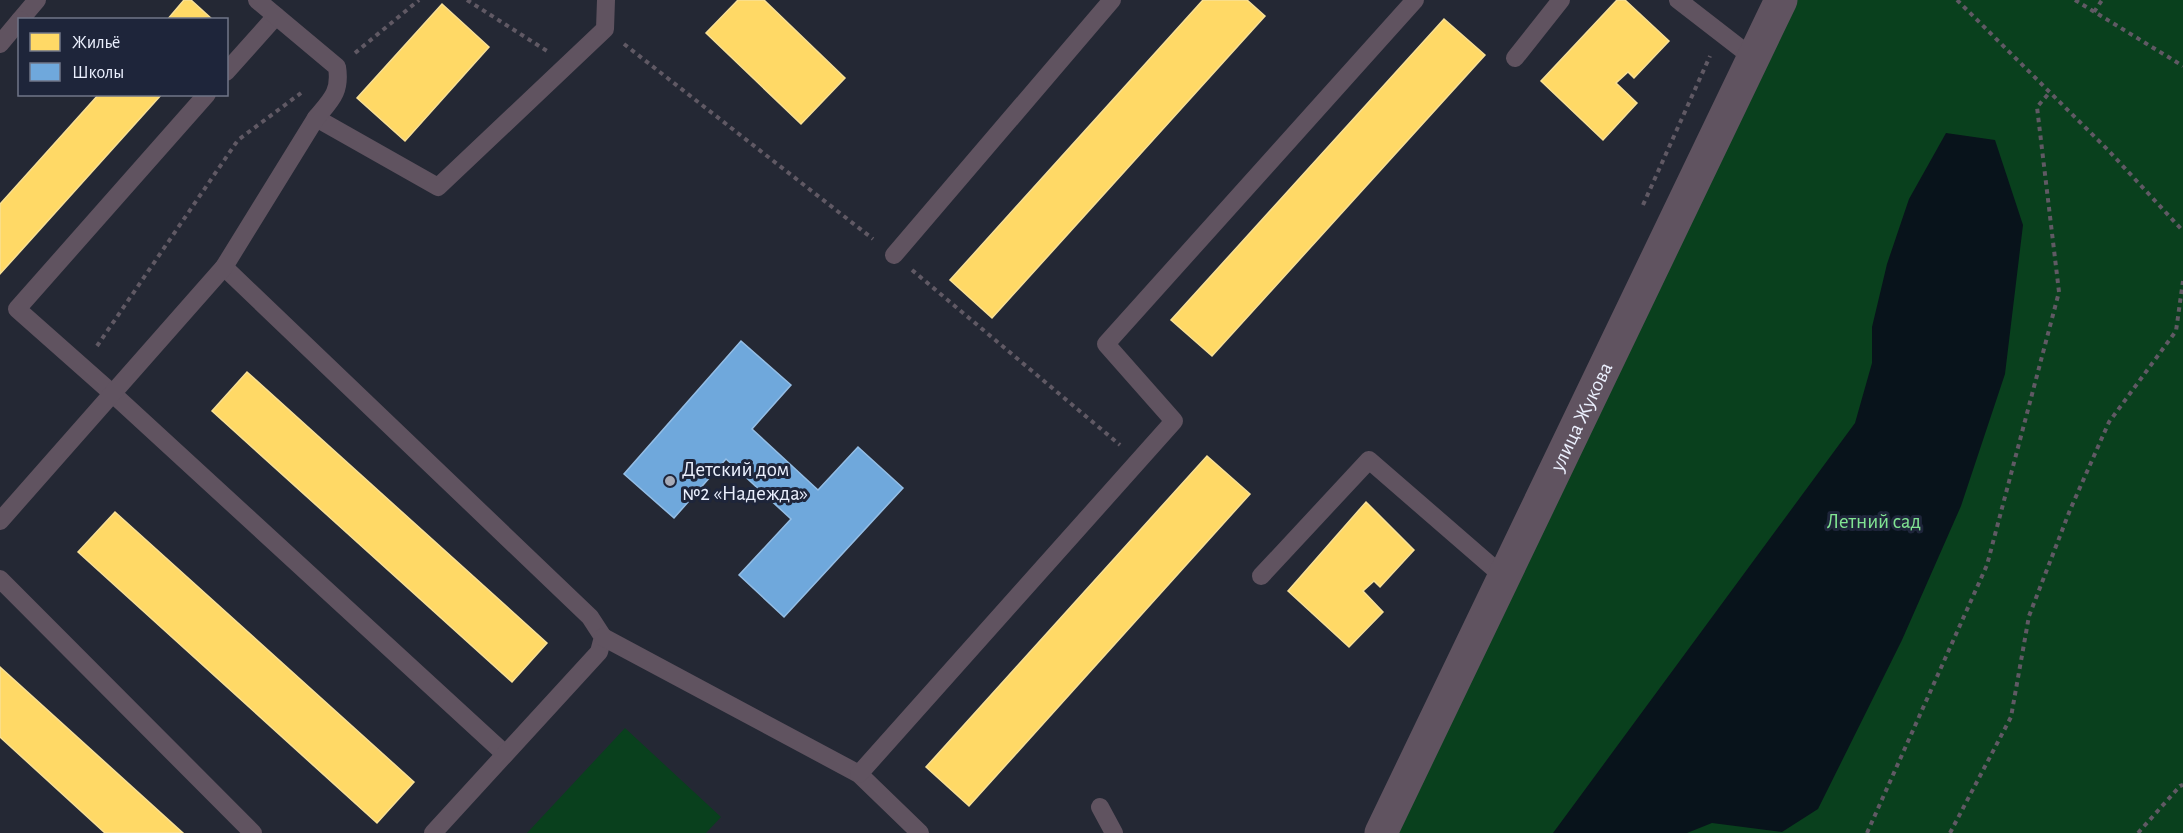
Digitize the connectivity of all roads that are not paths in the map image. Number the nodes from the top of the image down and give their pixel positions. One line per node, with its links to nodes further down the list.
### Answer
1 (37, 0): 10 (lane)
2 (257, 0): 9 (lane)
3 (606, 0): 17 (lane)
4 (1112, 0): 18 (lane)
5 (1415, 0): 27 (lane)
6 (1561, 0): 13 (lane)
7 (1678, 0): 14 (lane)
8 (1781, 0): 14 (street, улица Жукова)
9 (276, 16): 15 (lane); 17 (lane)
10 (22, 18)
11 (18, 22): 12 (lane)
12 (0, 44)
13 (1515, 58)
14 (1753, 58): 23 (street, улица Жукова)
15 (228, 70)
16 (205, 96): 20 (lane)
17 (316, 118): 19 (lane)
18 (894, 255)
19 (224, 267): 20 (lane); 25 (lane)
20 (113, 394): 21 (lane); 26 (lane)
21 (0, 521)
22 (1261, 576): 23 (lane)
23 (1505, 578): 33 (street, улица Жукова)
24 (0, 579): 29 (lane)
25 (603, 637): 26 (lane); 27 (lane)
26 (505, 754): 30 (lane)
27 (859, 774): 31 (lane)
28 (1100, 807): 32 (lane)
29 (253, 833)
30 (433, 833)
31 (920, 833)
32 (1114, 833)
33 (1381, 833)

